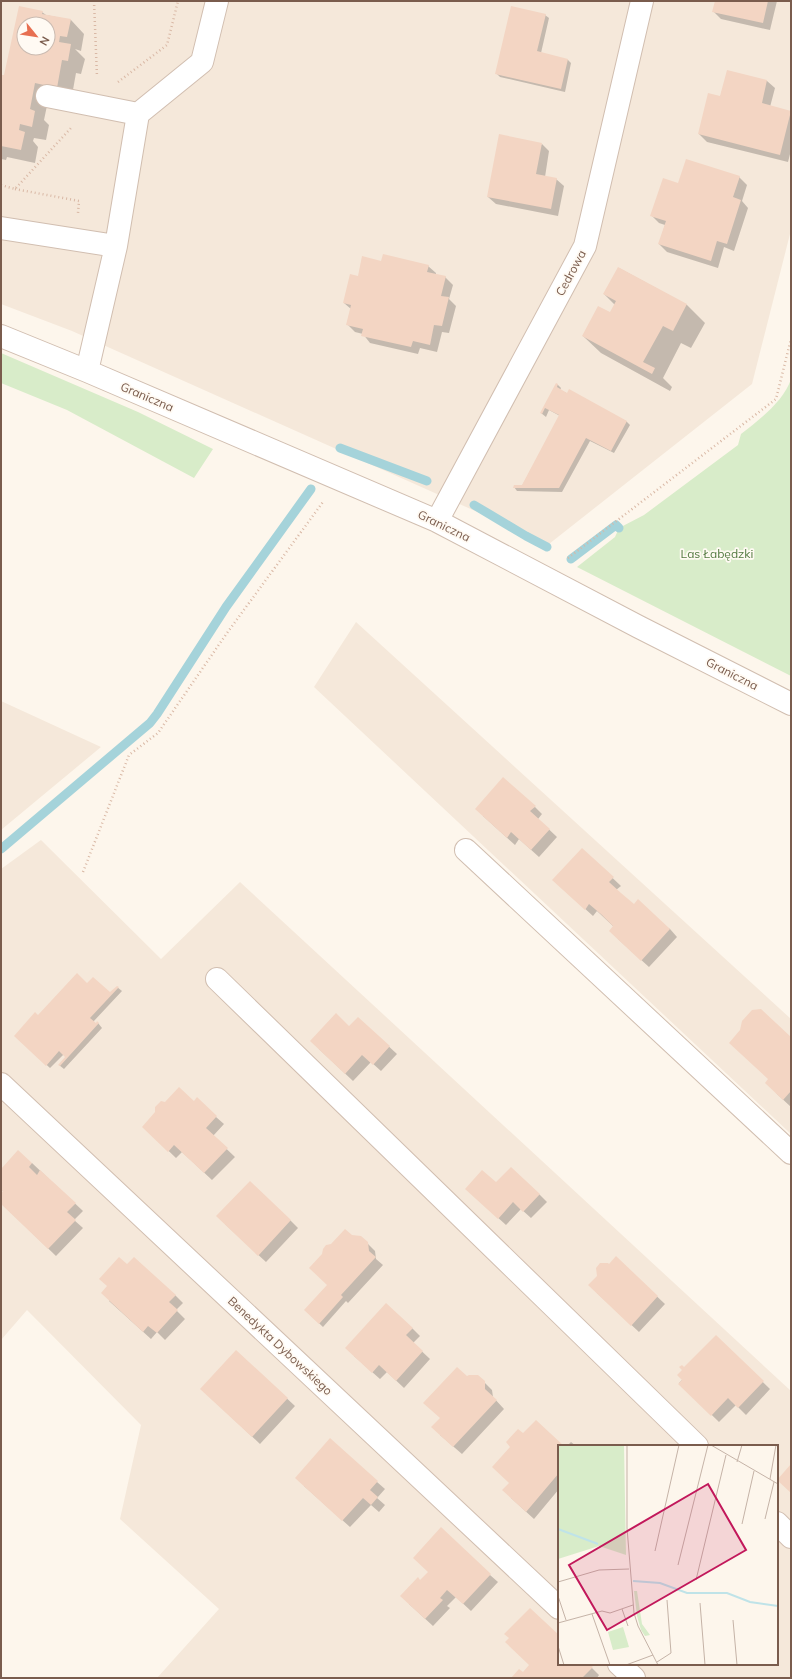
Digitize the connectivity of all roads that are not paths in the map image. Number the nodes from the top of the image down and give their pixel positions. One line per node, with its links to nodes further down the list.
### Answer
1 (217, 1): 4 (street)
2 (642, 1): 9 (street, Cedrowa)
3 (47, 96): 4 (street)
4 (138, 114): 6 (street)
5 (1, 228): 6 (street)
6 (116, 246): 8 (street)
7 (1, 336): 8 (street, Graniczna)
8 (86, 371): 9 (street, Graniczna)
9 (437, 521): 10 (street, Graniczna)
10 (791, 704)
11 (466, 850): 14 (street)
12 (217, 979): 15 (street)
13 (1, 1084): 18 (street, Benedykta Dybowskiego)
14 (791, 1153)
15 (697, 1445)
16 (778, 1524): 17 (street)
17 (791, 1537)
18 (558, 1607)
19 (620, 1665): 20 (street)
20 (634, 1678)

